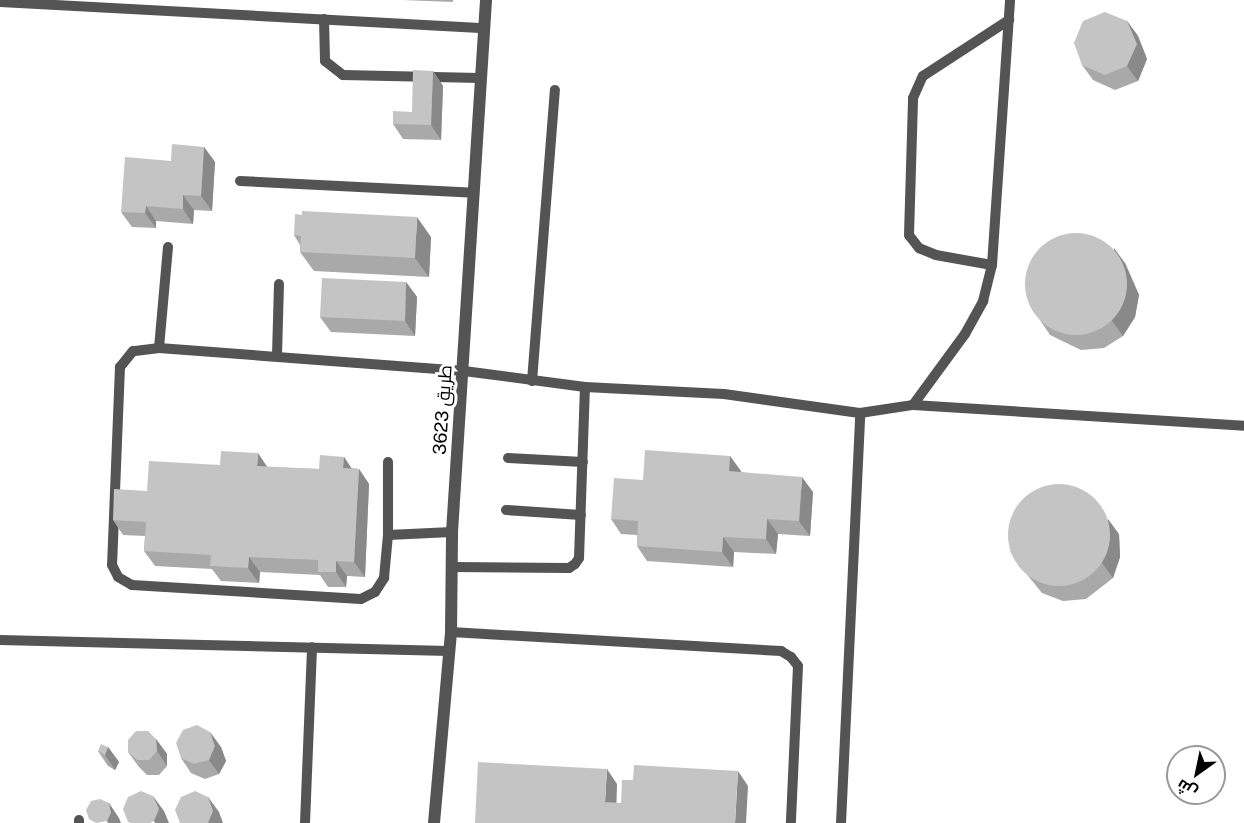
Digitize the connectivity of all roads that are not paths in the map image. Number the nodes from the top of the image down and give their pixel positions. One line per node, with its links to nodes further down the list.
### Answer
1 (486, 0): 6 (street, طريق 3623)
2 (1010, 0): 5 (lane)
3 (4, 2): 4 (lane)
4 (324, 19): 6 (lane); 7 (lane)
5 (1008, 20): 12 (lane); 12 (lane)
6 (484, 28): 7 (street, طريق 3623)
7 (480, 78): 10 (street, طريق 3623)
8 (555, 90): 17 (lane)
9 (240, 181): 10 (lane)
10 (474, 193): 16 (street, طريق 3623)
11 (168, 247): 14 (lane)
12 (992, 266): 19 (lane)
13 (279, 284): 15 (lane)
14 (159, 348): 15 (lane); 28 (lane)
15 (277, 355): 16 (lane)
16 (464, 371): 17 (lane); 27 (street, طريق 3623)
17 (532, 381): 18 (lane)
18 (585, 387): 20 (lane); 24 (lane)
19 (913, 405): 20 (lane); 21 (lane)
20 (860, 413): 37 (lane)
21 (1244, 426)
22 (508, 458): 24 (lane)
23 (388, 462): 28 (lane)
24 (583, 462): 26 (lane)
25 (506, 510): 26 (lane)
26 (581, 515): 29 (lane)
27 (452, 531): 28 (lane); 29 (street, طريق 3623)
28 (388, 535)
29 (453, 567): 30 (street, طريق 3623)
30 (451, 632): 33 (street, طريق 3623); 36 (lane)
31 (0, 640): 32 (lane)
32 (312, 647): 33 (lane); 34 (lane)
33 (448, 651): 35 (street, طريق 3623)
34 (305, 823)
35 (434, 823)
36 (791, 823)
37 (841, 823)

